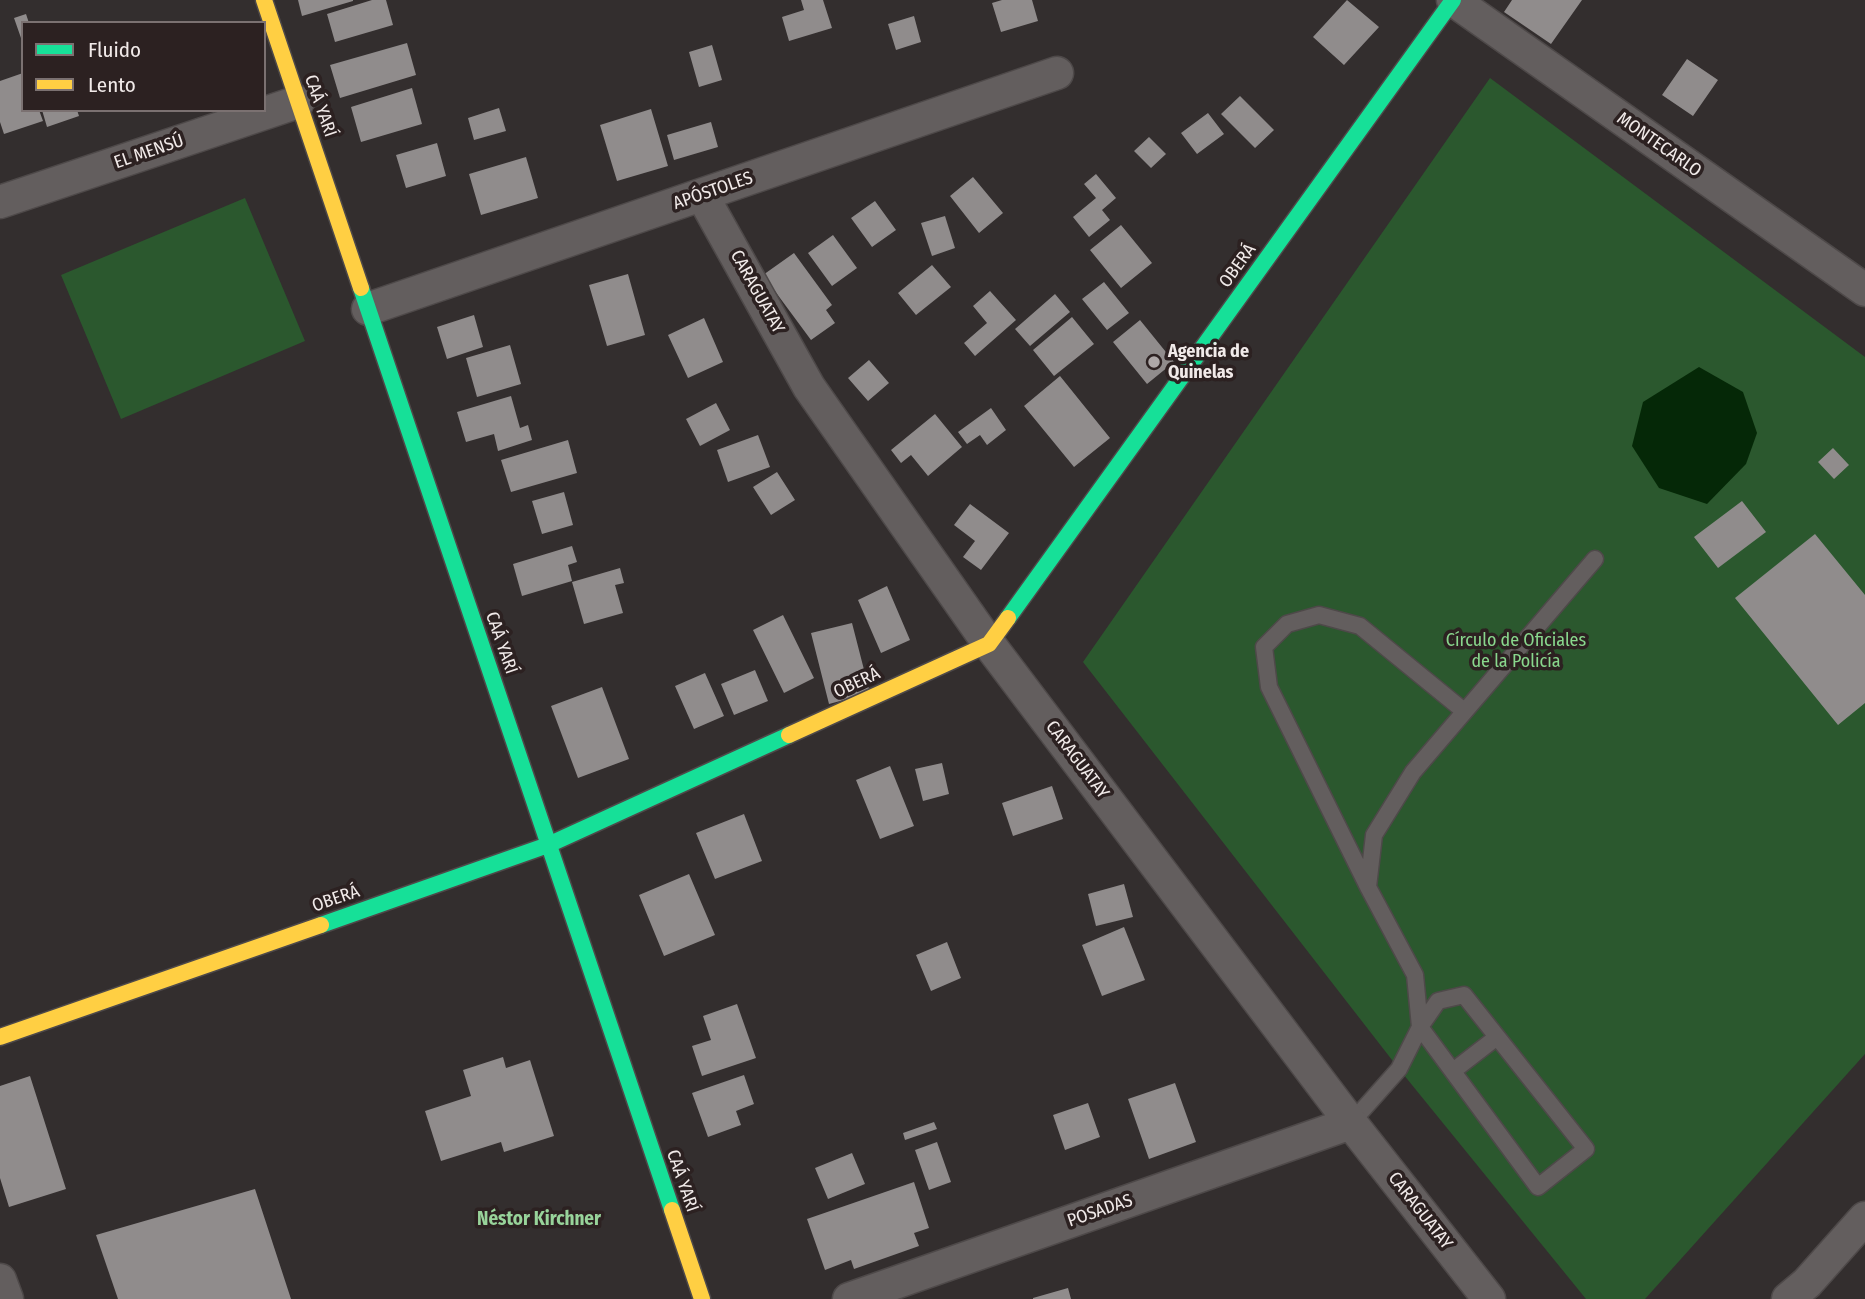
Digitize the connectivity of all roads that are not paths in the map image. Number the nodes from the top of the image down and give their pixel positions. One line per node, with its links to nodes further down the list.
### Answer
1 (264, 0): 4 (street, CAÁ YARÍ)
2 (1453, 0): 7 (street, MONTECARLO); 10 (street, OBERÁ)
3 (1057, 73): 5 (street, APÓSTOLES)
4 (298, 102): 6 (street, EL MENSÚ); 8 (street, CAÁ YARÍ)
5 (702, 195): 8 (street, APÓSTOLES); 10 (street, CARAGUATAY)
6 (0, 202)
7 (1865, 290)
8 (368, 309): 12 (street, CAÁ YARÍ)
9 (1595, 559): 11 (lane)
10 (989, 644): 12 (street, OBERÁ); 18 (street, CARAGUATAY)
11 (1464, 711): 13 (lane); 13 (lane)
12 (548, 845): 15 (street, OBERÁ); 22 (street, CAÁ YARÍ)
13 (1368, 887): 14 (lane)
14 (1420, 1027): 16 (lane); 17 (lane); 18 (lane)
15 (0, 1037)
16 (1497, 1037): 17 (lane); 17 (lane)
17 (1453, 1072)
18 (1351, 1123): 23 (street, POSADAS); 24 (street, CARAGUATAY)
19 (1865, 1218): 25 (street)
20 (0, 1280): 21 (street)
21 (7, 1299)
22 (702, 1299)
23 (849, 1299)
24 (1489, 1299)
25 (1788, 1299)

